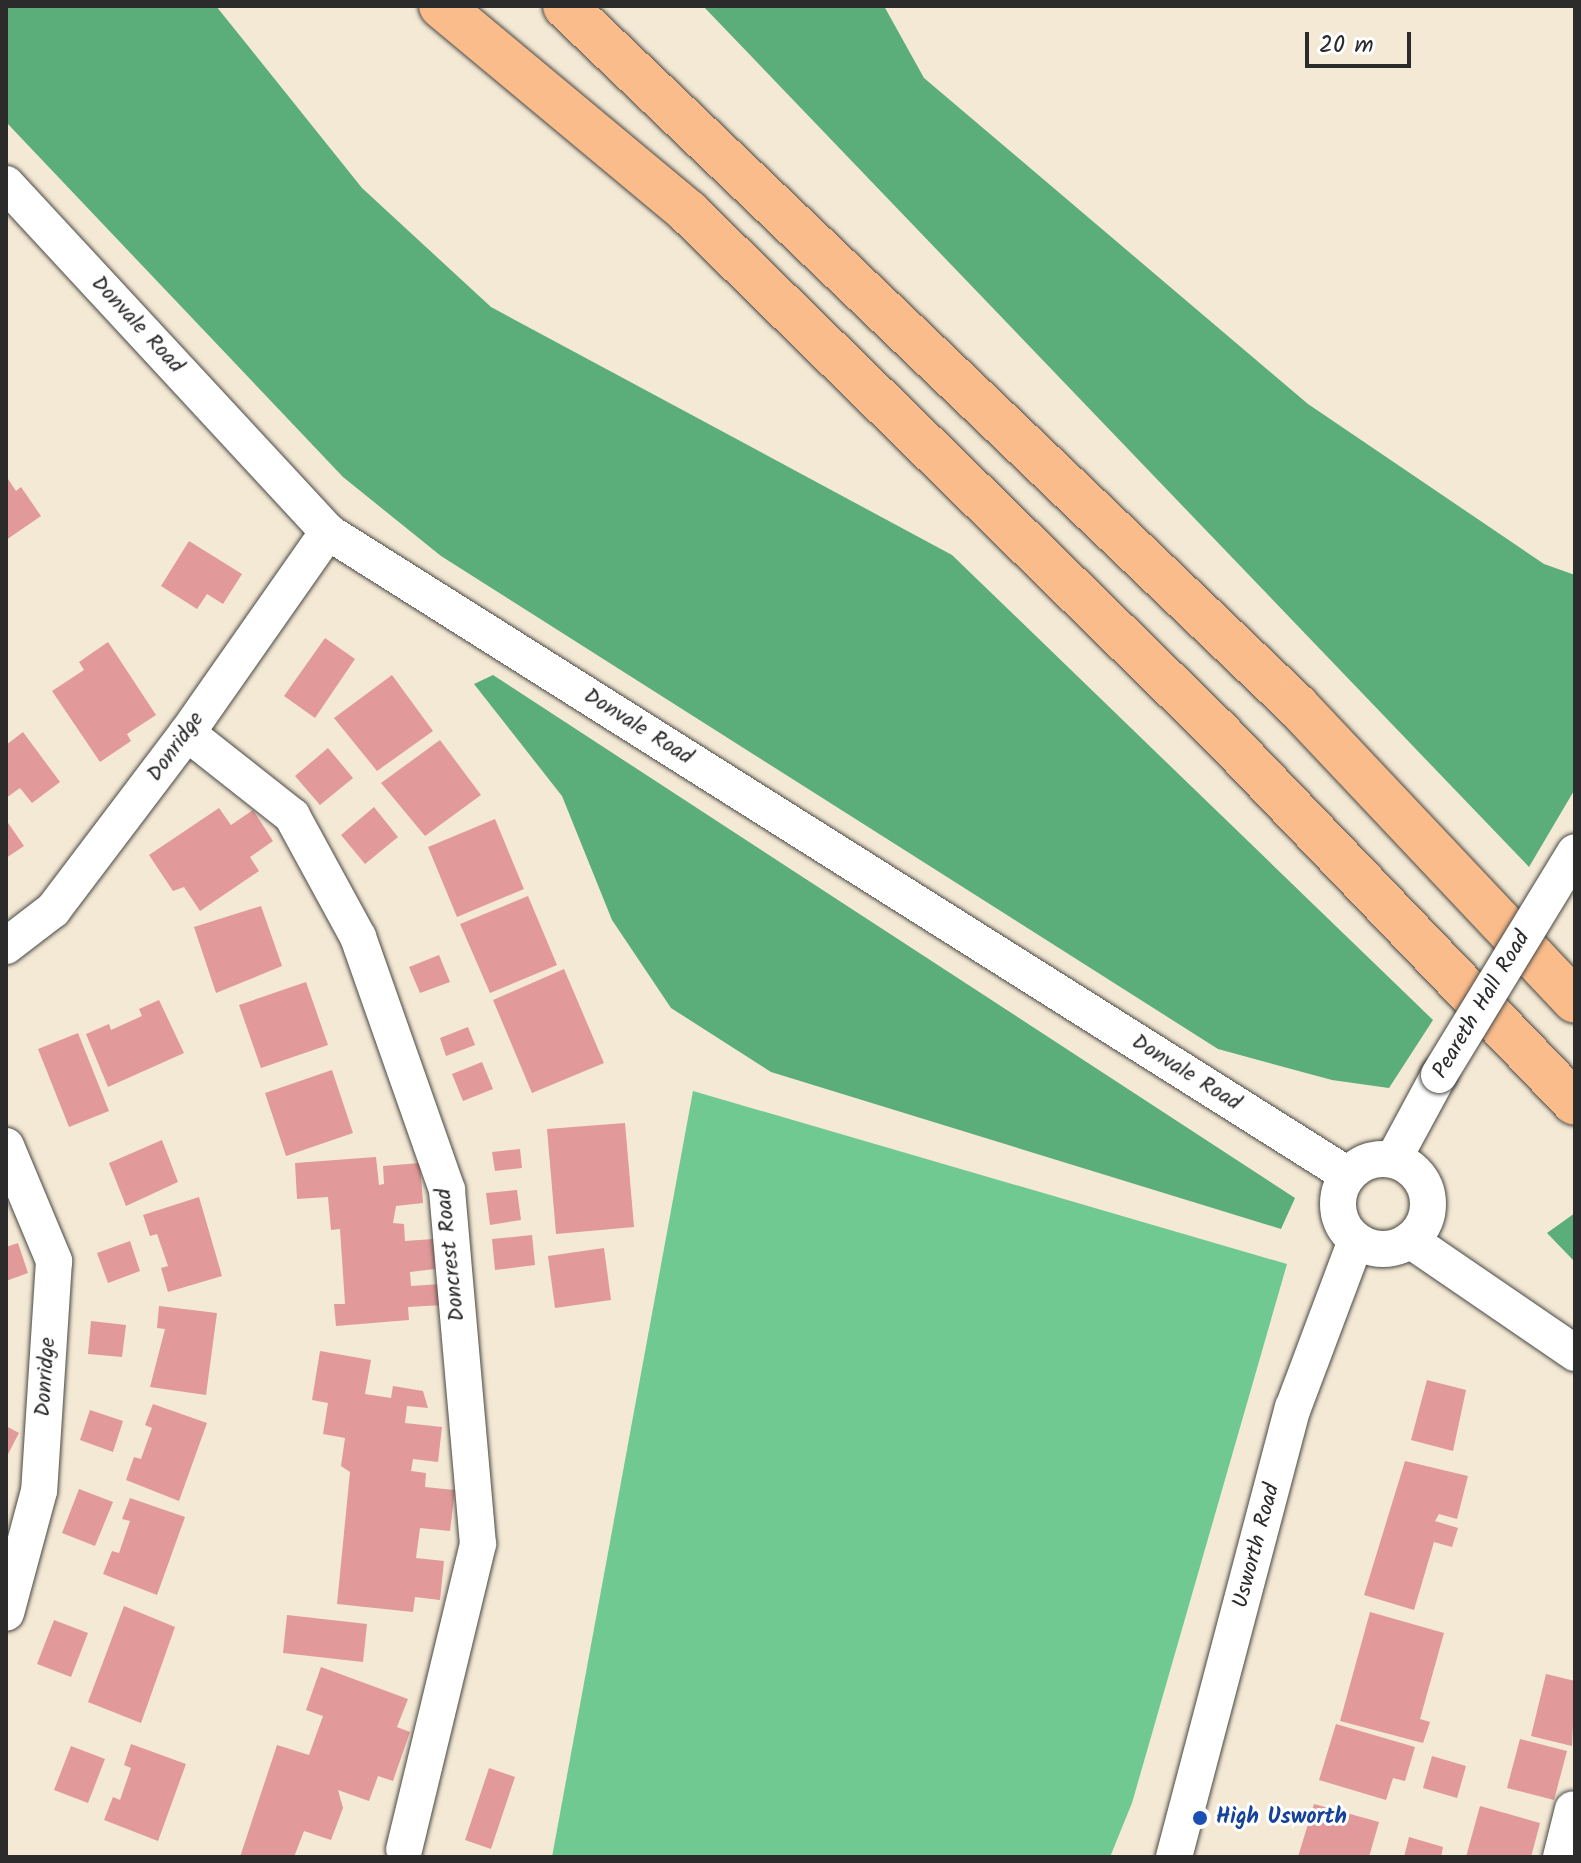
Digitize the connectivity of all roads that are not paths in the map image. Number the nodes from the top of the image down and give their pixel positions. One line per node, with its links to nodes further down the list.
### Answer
1 (441, 6): 9 (highway)
2 (565, 6): 8 (highway)
3 (6, 184): 4 (street, Donvale Road)
4 (328, 532): 5 (street, Donridge); 12 (street, Donvale Road)
5 (187, 733): 7 (street, Donridge); 18 (street, Doncrest Road)
6 (1575, 852): 11 (street, Peareth Hall Road, bridge)
7 (6, 946)
8 (1575, 1001)
9 (1575, 1103)
10 (6, 1146): 16 (street, Donridge)
11 (1393, 1160): 12 (street); 14 (street)
12 (1348, 1175): 13 (street)
13 (1356, 1240): 14 (street); 19 (street, Usworth Road)
14 (1410, 1240): 15 (street)
15 (1575, 1353)
16 (6, 1613)
17 (1573, 1809): 20 (street)
18 (404, 1849)
19 (1174, 1857)
20 (1561, 1857)

